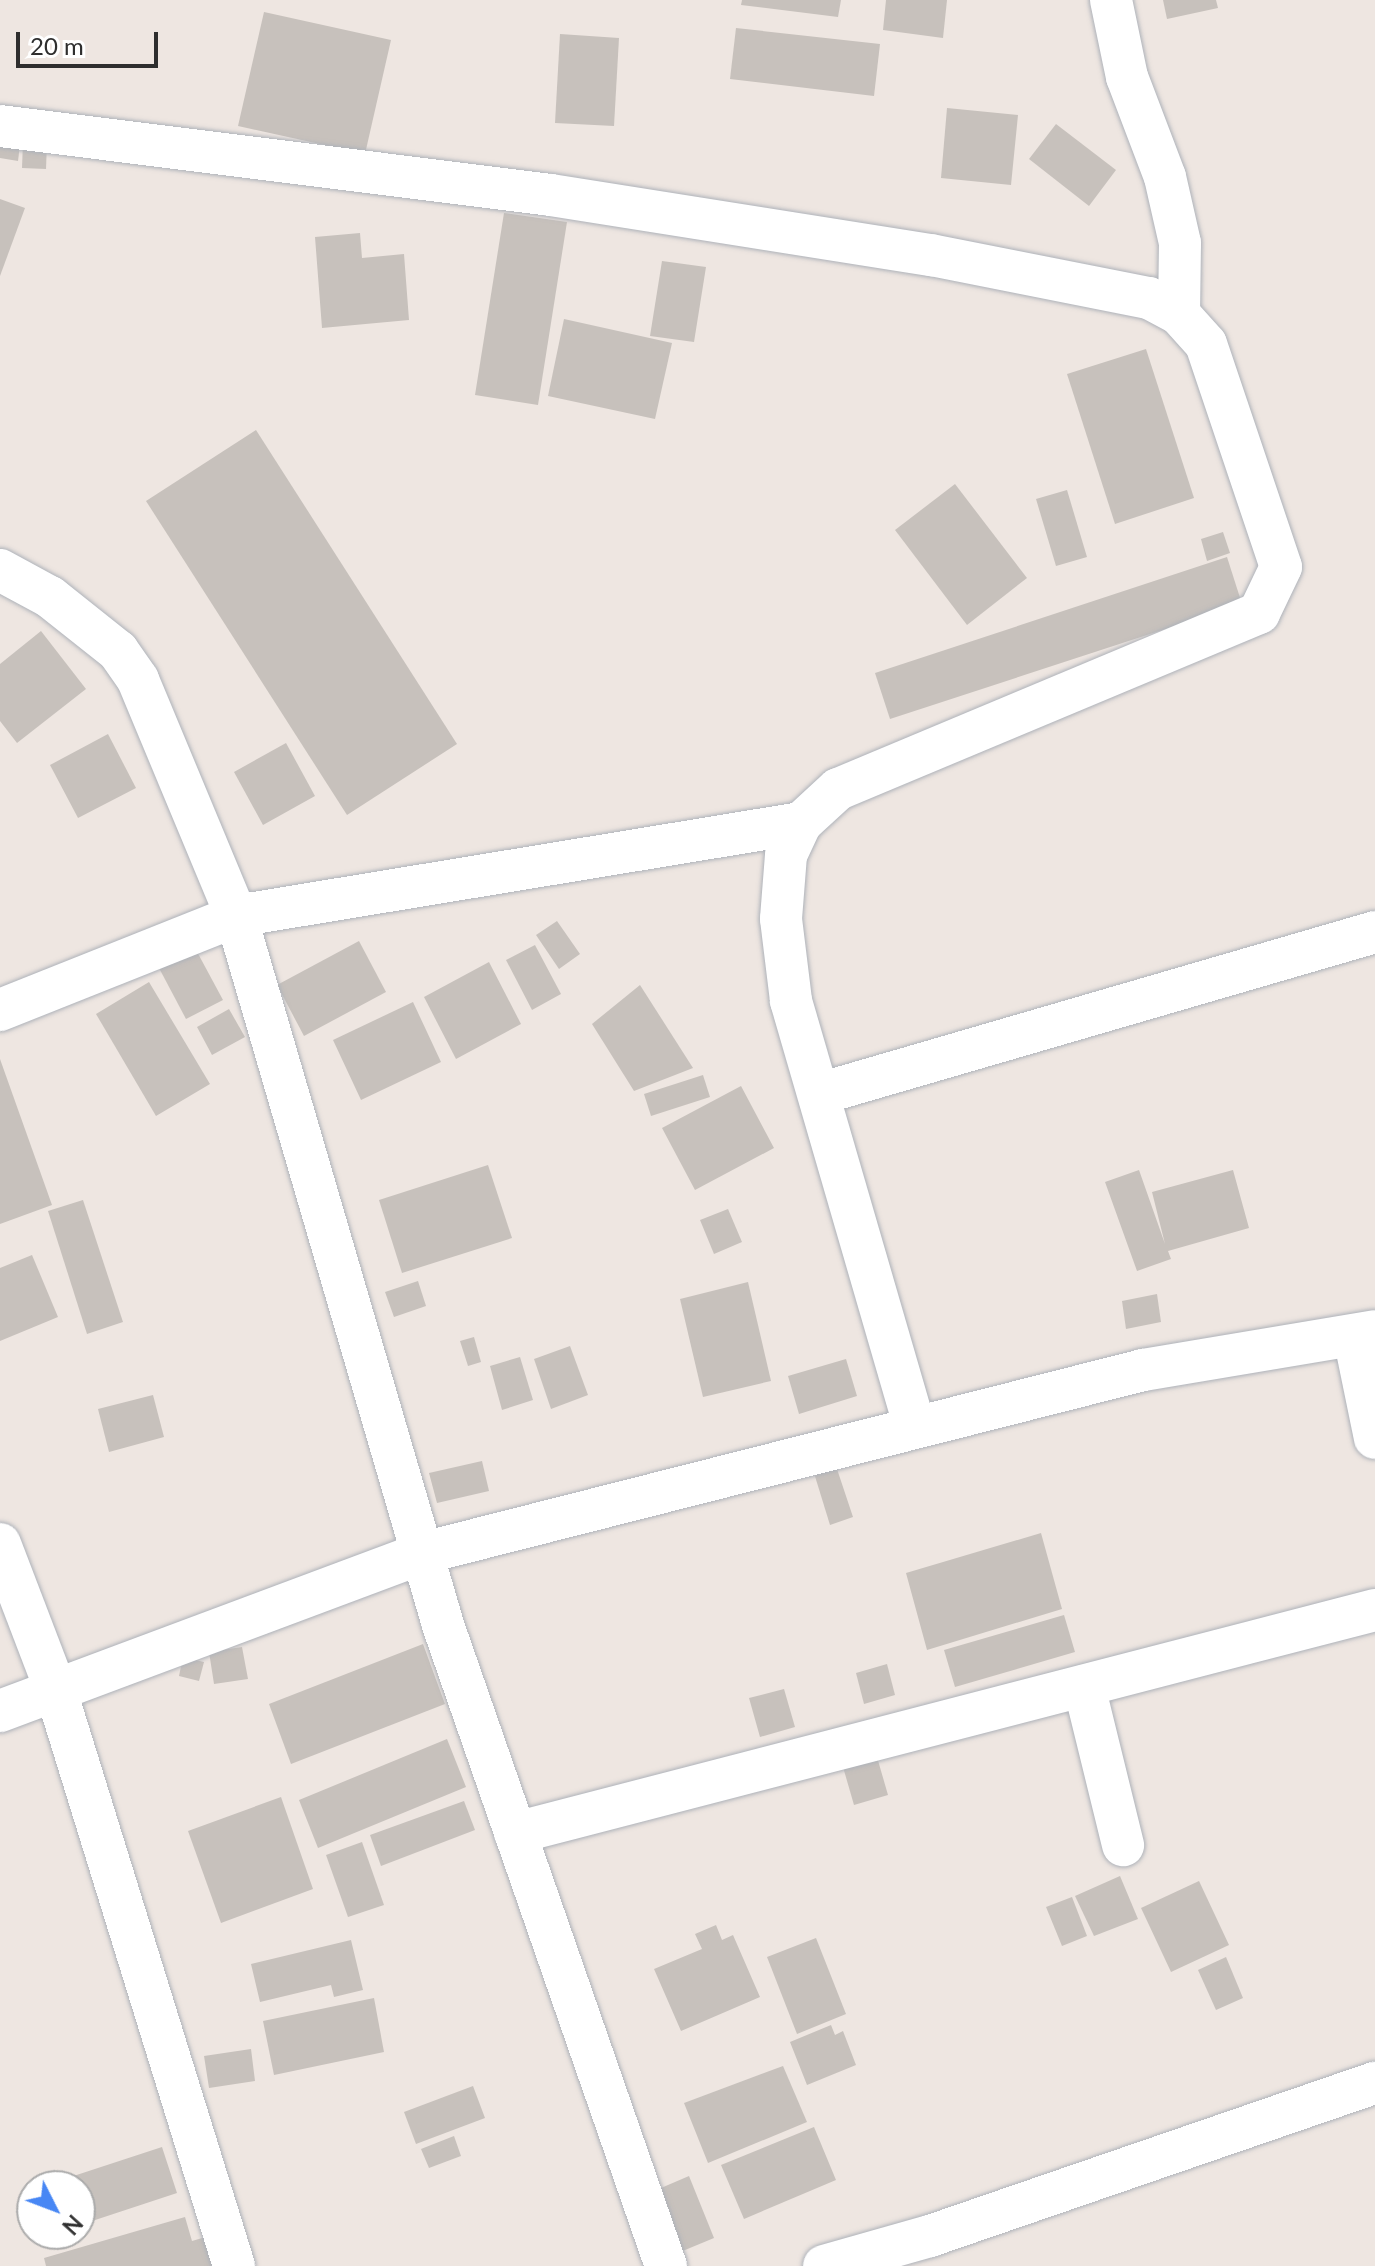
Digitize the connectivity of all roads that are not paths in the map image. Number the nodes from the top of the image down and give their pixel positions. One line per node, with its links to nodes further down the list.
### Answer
1 (1111, 0): 3 (street)
2 (0, 126): 3 (street)
3 (1179, 314): 5 (street)
4 (0, 570): 6 (street)
5 (801, 823): 6 (street); 9 (street)
6 (236, 916): 8 (street); 14 (street)
7 (1375, 932): 9 (street)
8 (0, 1010)
9 (819, 1094): 11 (street)
10 (1364, 1333): 11 (street); 12 (street)
11 (914, 1425): 14 (street)
12 (1375, 1438)
13 (0, 1544): 17 (street)
14 (423, 1553): 17 (street); 19 (street)
15 (1375, 1610): 16 (street)
16 (1084, 1686): 19 (street); 20 (street)
17 (55, 1688): 18 (street); 22 (street)
18 (0, 1711)
19 (515, 1833): 23 (street)
20 (1123, 1845)
21 (1375, 2083): 24 (street)
22 (234, 2266)
23 (666, 2266)
24 (824, 2266)

